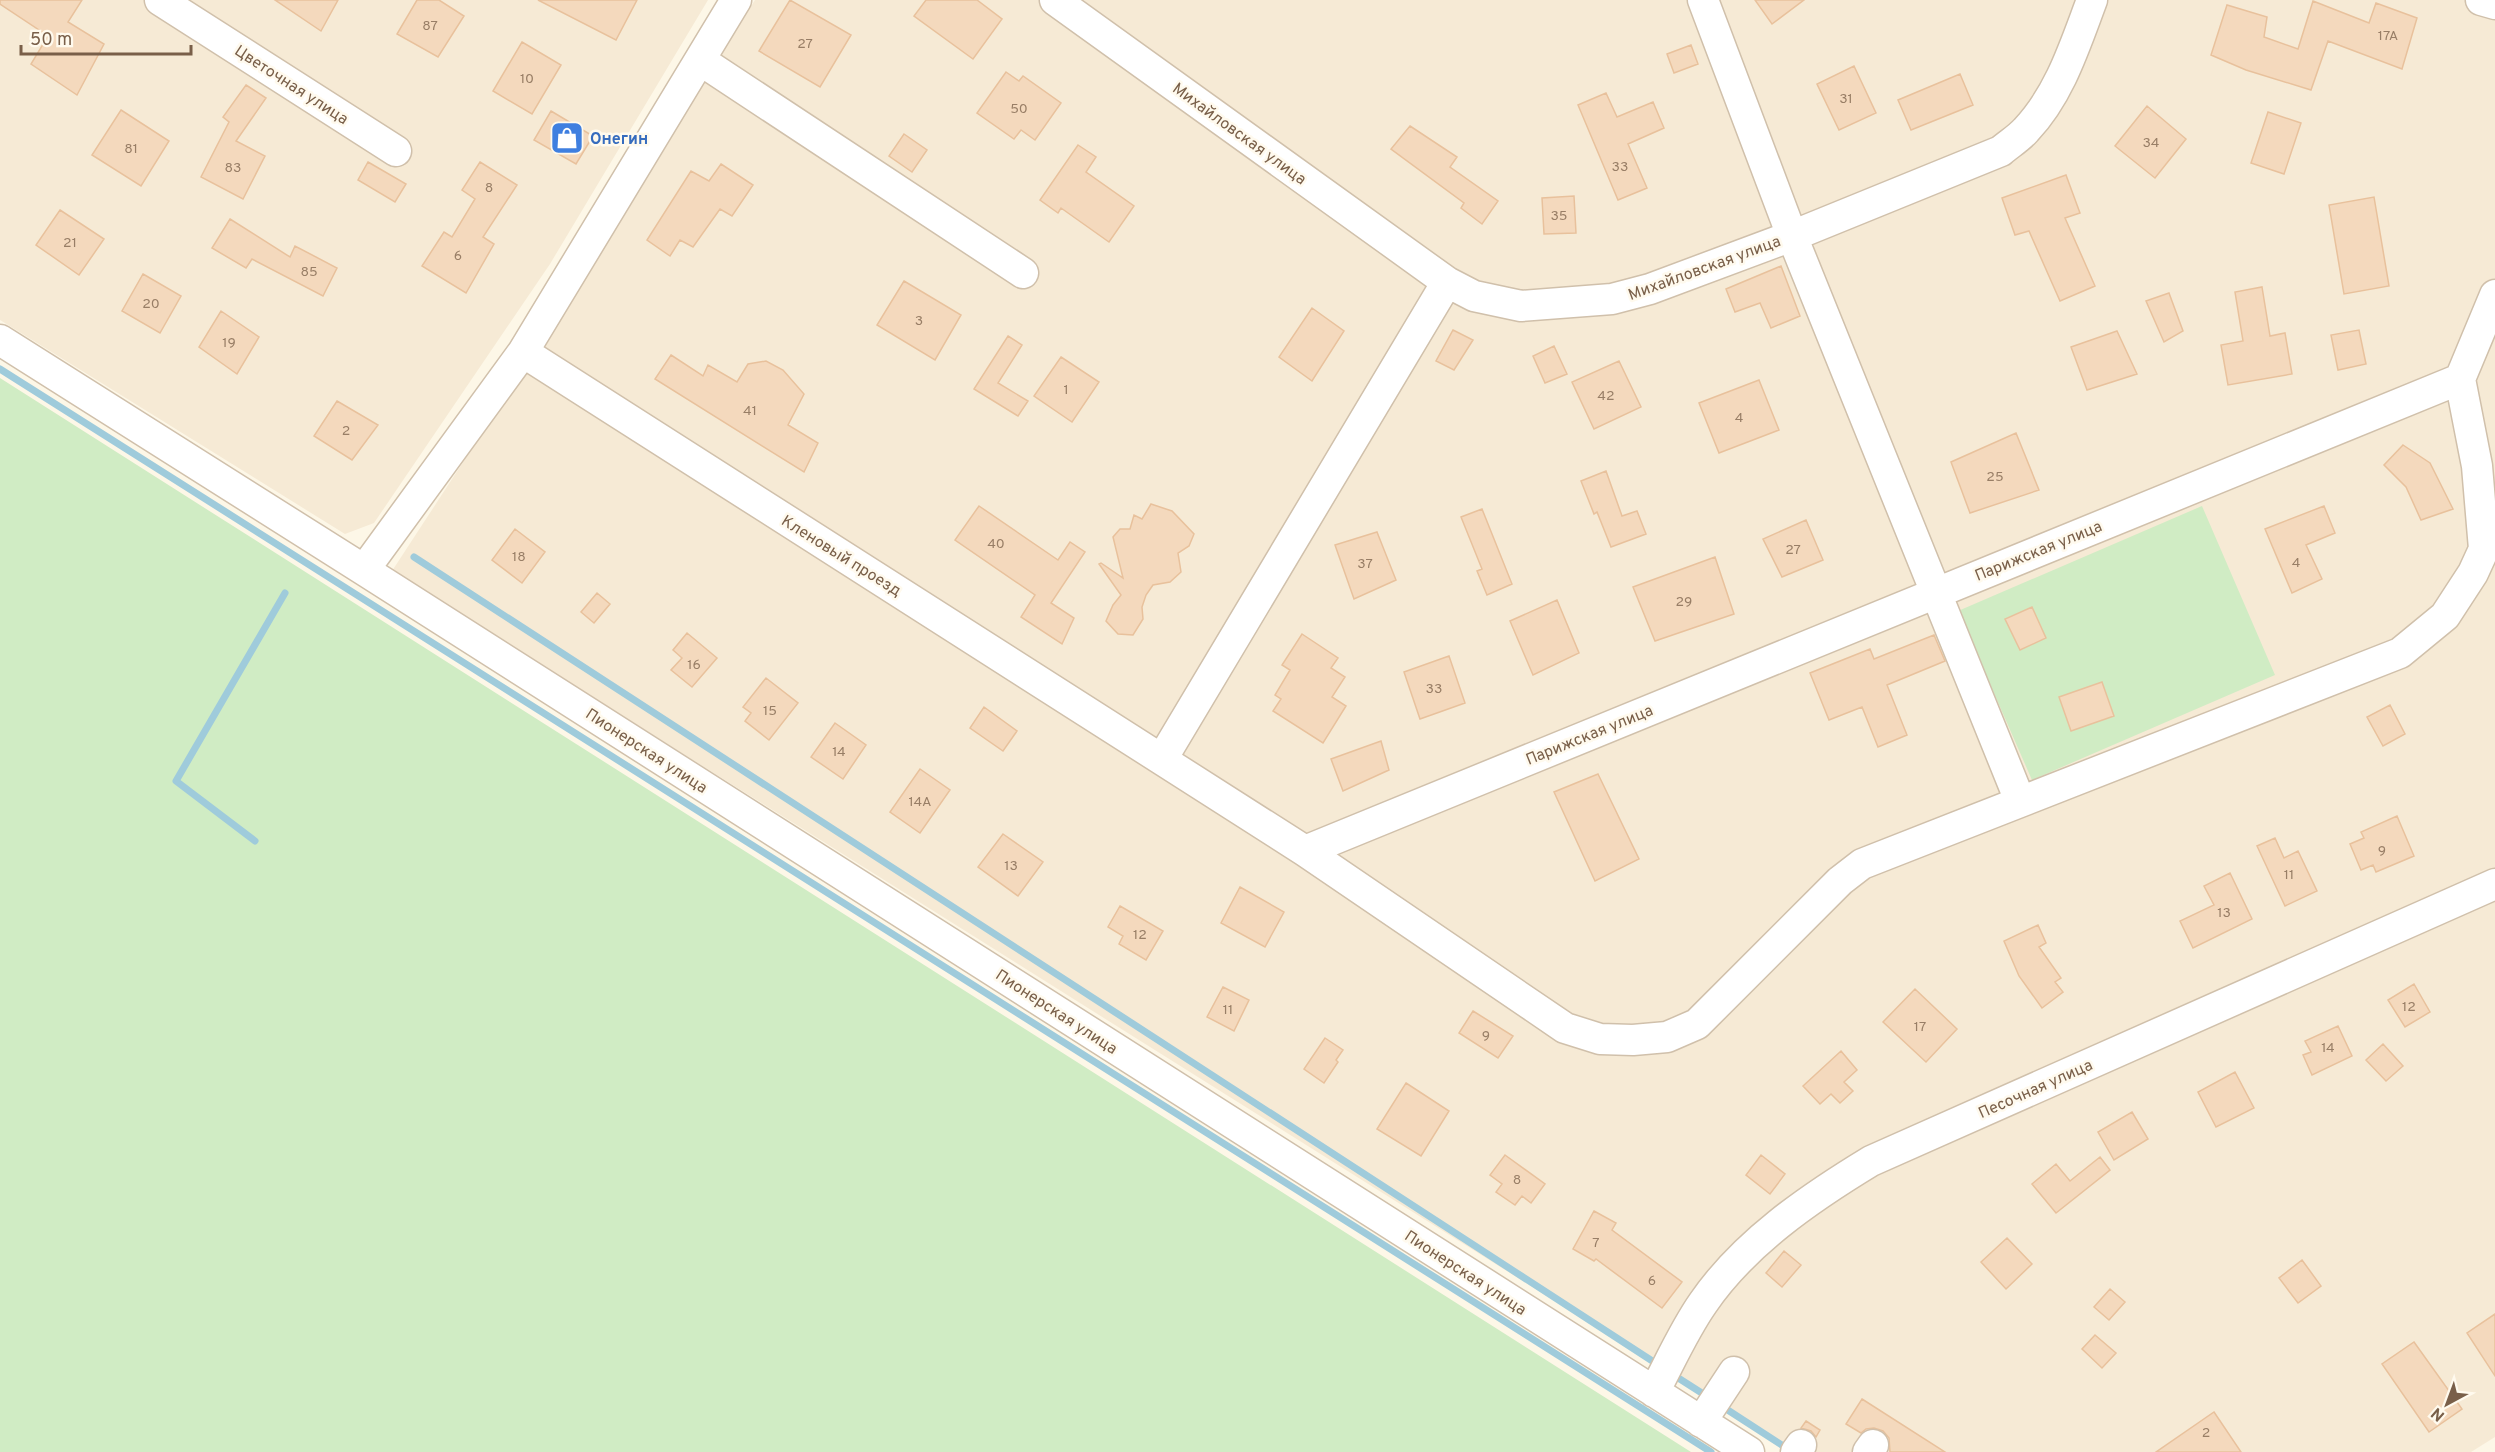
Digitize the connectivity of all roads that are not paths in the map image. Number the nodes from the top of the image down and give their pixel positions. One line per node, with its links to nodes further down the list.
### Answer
1 (160, 0): 8 (street, Цветочная улица)
2 (736, 0): 9 (street)
3 (1055, 0): 13 (street, Михайловская улица)
4 (1703, 0): 11 (street)
5 (2092, 0): 11 (street, Михайловская улица)
6 (2481, 0): 7 (street)
7 (2495, 4)
8 (193, 9): 10 (street, Цветочная улица)
9 (700, 60): 12 (street); 16 (street)
10 (396, 151)
11 (1792, 236): 13 (street, Михайловская улица); 19 (street)
12 (1023, 273)
13 (1448, 282): 20 (street)
14 (2495, 295): 17 (street)
15 (0, 340): 18 (street, Пионерская улица)
16 (523, 352): 18 (street); 20 (street, Кленовый проезд)
17 (2460, 379): 19 (street, Парижская улица); 21 (street)
18 (364, 570): 25 (street, Пионерская улица)
19 (1935, 592): 21 (street); 22 (street, Парижская улица)
20 (1162, 759): 22 (street)
21 (2020, 801): 22 (street)
22 (1305, 851)
23 (2495, 884): 25 (street, Песочная улица)
24 (1734, 1371): 26 (street)
25 (1654, 1392): 26 (street, Пионерская улица)
26 (1701, 1422): 27 (street, Пионерская улица)
27 (1749, 1452)

